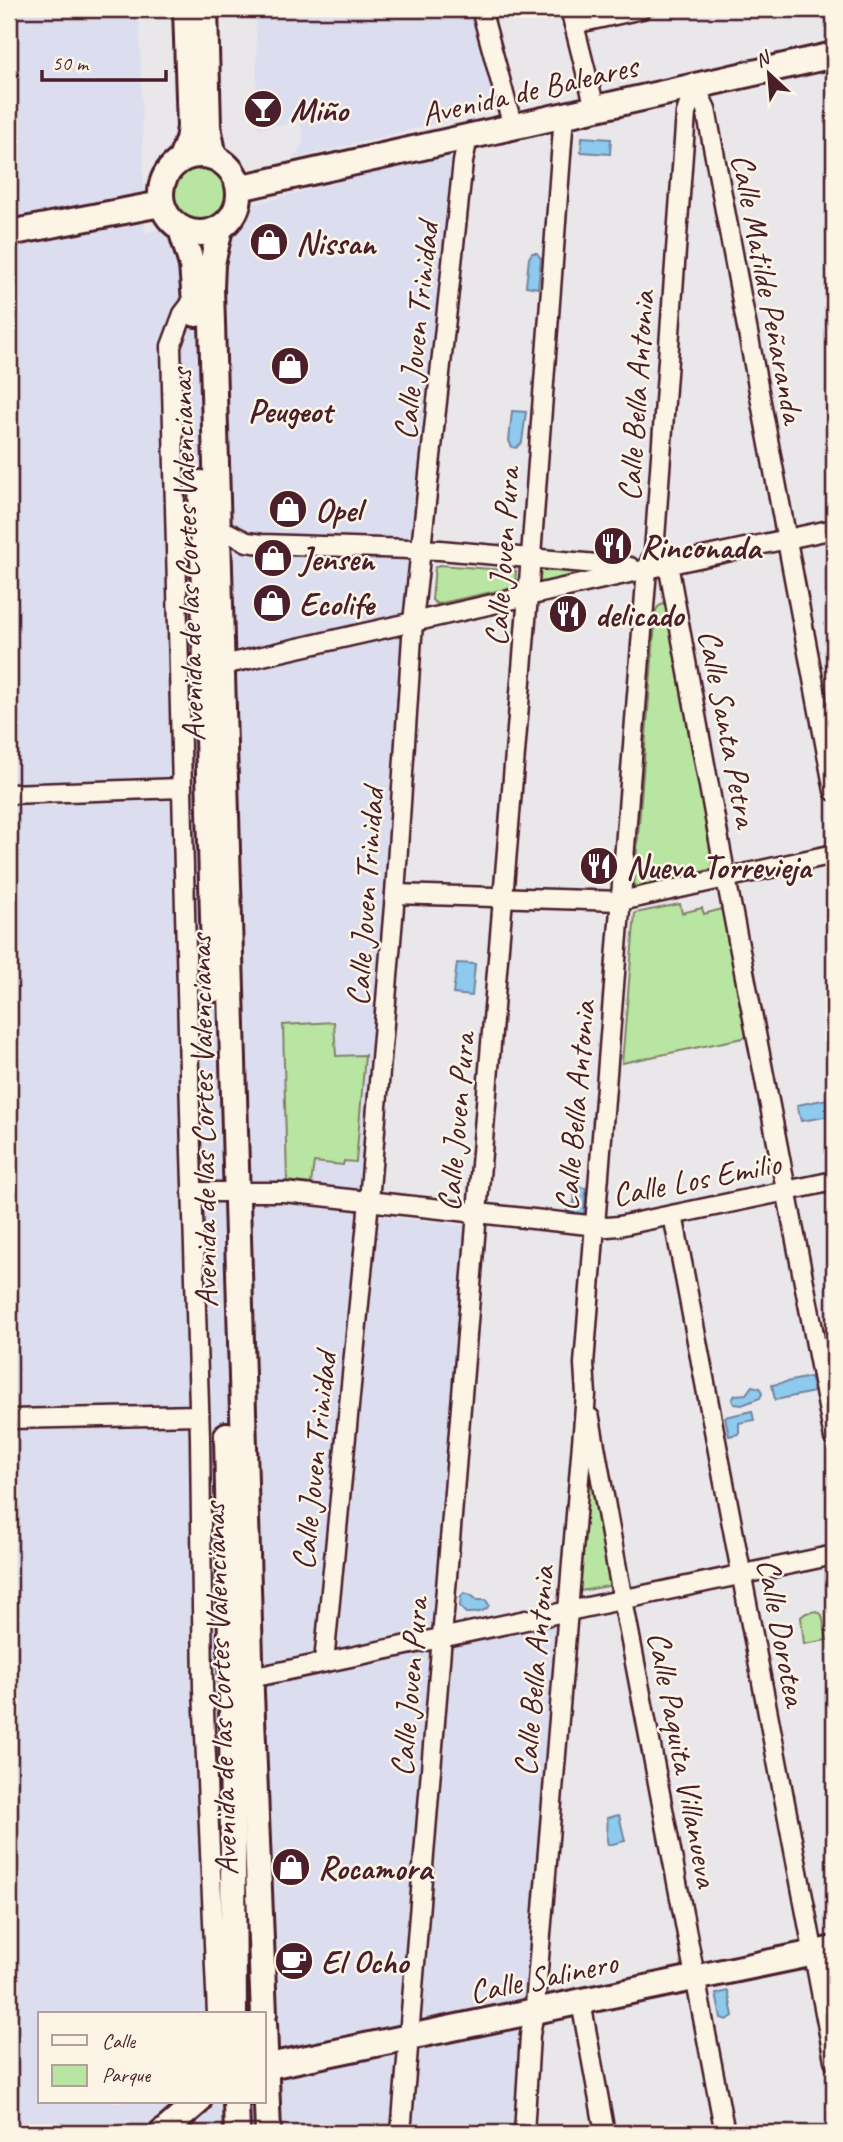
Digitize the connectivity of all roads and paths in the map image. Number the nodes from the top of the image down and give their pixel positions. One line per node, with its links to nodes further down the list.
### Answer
1 (186, 9): 13 (main road)
2 (205, 9): 12 (main road)
3 (481, 9): 10 (street)
4 (642, 9): 5 (street)
5 (572, 16): 8 (street)
6 (834, 55): 7 (main road, Avenida de Baleares)
7 (695, 86): 8 (main road, Avenida de Baleares); 22 (street, Calle Matilde Peñaranda); 26 (street, Calle Bella Antonia)
8 (595, 108): 9 (main road, Avenida de Baleares)
9 (564, 115): 10 (main road, Avenida de Baleares); 24 (street, Calle Joven Pura)
10 (513, 127): 11 (main road, Avenida de Baleares)
11 (468, 137): 14 (main road, Avenida de Baleares); 23 (street, Calle Joven Trinidad)
12 (214, 157): 13 (main road); 14 (main road)
13 (181, 159): 15 (main road)
14 (239, 188): 16 (main road)
15 (161, 204): 17 (main road); 18 (main road)
16 (220, 228): 17 (main road); 20 (main road, Avenida de las Cortes Valencianas)
17 (181, 229): 19 (main road, Avenida de las Cortes Valencianas)
18 (9, 233)
19 (196, 297): 30 (street, Avenida de las Cortes Valencianas); 41 (main road, Avenida de las Cortes Valencianas)
20 (219, 528): 23 (street); 29 (main road, Avenida de las Cortes Valencianas)
21 (834, 529): 22 (street)
22 (786, 539): 25 (street); 31 (street, Calle Matilde Peñaranda)
23 (421, 550): 24 (street); 28 (street, Calle Joven Trinidad)
24 (531, 557): 26 (street); 27 (street, Calle Joven Pura)
25 (668, 564): 26 (street); 34 (street, Calle Santa Petra)
26 (647, 569): 27 (street); 37 (street, Calle Bella Antonia)
27 (528, 596): 28 (street); 36 (street, Calle Joven Pura)
28 (413, 622): 29 (street); 35 (street, Calle Joven Trinidad)
29 (223, 665): 41 (main road, Avenida de las Cortes Valencianas)
30 (181, 788): 32 (street); 40 (street, Avenida de las Cortes Valencianas)
31 (834, 791)
32 (9, 794)
33 (834, 853): 34 (street)
34 (726, 878): 37 (street); 39 (street, Calle Santa Petra)
35 (395, 894): 36 (street); 42 (street, Calle Joven Trinidad)
36 (503, 897): 37 (street); 43 (street, Calle Joven Pura)
37 (621, 901): 45 (street, Calle Bella Antonia)
38 (834, 1181): 39 (street, Calle Los Emilio)
39 (787, 1190): 44 (street, Calle Los Emilio); 49 (street, Calle Santa Petra)
40 (192, 1192): 41 (street, Calle Los Emilio); 47 (street, Avenida de las Cortes Valencianas)
41 (228, 1192): 42 (street, Calle Los Emilio); 56 (main road, Avenida de las Cortes Valencianas); 62 (main road, Avenida de las Cortes Valencianas)
42 (369, 1202): 43 (street, Calle Los Emilio); 55 (street, Calle Joven Trinidad)
43 (477, 1213): 45 (street, Calle Los Emilio); 54 (street, Calle Joven Pura)
44 (673, 1214): 45 (street, Calle Los Emilio); 51 (street, Calle Dorotea)
45 (595, 1226): 46 (street, Calle Bella Antonia)
46 (586, 1395): 52 (street, Calle Paquita Villanueva); 53 (street, Calle Bella Antonia)
47 (199, 1415): 48 (street); 61 (street, Avenida de las Cortes Valencianas)
48 (9, 1419)
49 (834, 1438)
50 (834, 1555): 51 (street)
51 (742, 1574): 52 (street); 57 (street, Calle Dorotea)
52 (623, 1599): 53 (street); 58 (street, Calle Paquita Villanueva)
53 (567, 1611): 54 (street); 60 (street, Calle Bella Antonia)
54 (443, 1637): 55 (street); 64 (street, Calle Joven Pura)
55 (324, 1662): 56 (street)
56 (251, 1678): 63 (main road, Avenida de las Cortes Valencianas)
57 (824, 1951): 58 (main road, Calle Salinero); 65 (street, Calle Dorotea)
58 (696, 1978): 59 (main road, Calle Salinero); 76 (street, Calle Paquita Villanueva)
59 (581, 2002): 60 (main road, Calle Salinero); 75 (street)
60 (535, 2011): 64 (main road, Calle Salinero); 74 (street, Calle Bella Antonia)
61 (217, 2012)
62 (234, 2012)
63 (264, 2012)
64 (409, 2038): 66 (main road, Calle Salinero); 73 (street, Calle Joven Pura)
65 (834, 2060)
66 (266, 2066)
67 (266, 2088): 72 (main road)
68 (196, 2104): 70 (main road)
69 (236, 2104): 71 (main road)
70 (162, 2133)
71 (237, 2133)
72 (268, 2133)
73 (401, 2133)
74 (524, 2133)
75 (605, 2133)
76 (725, 2133)

